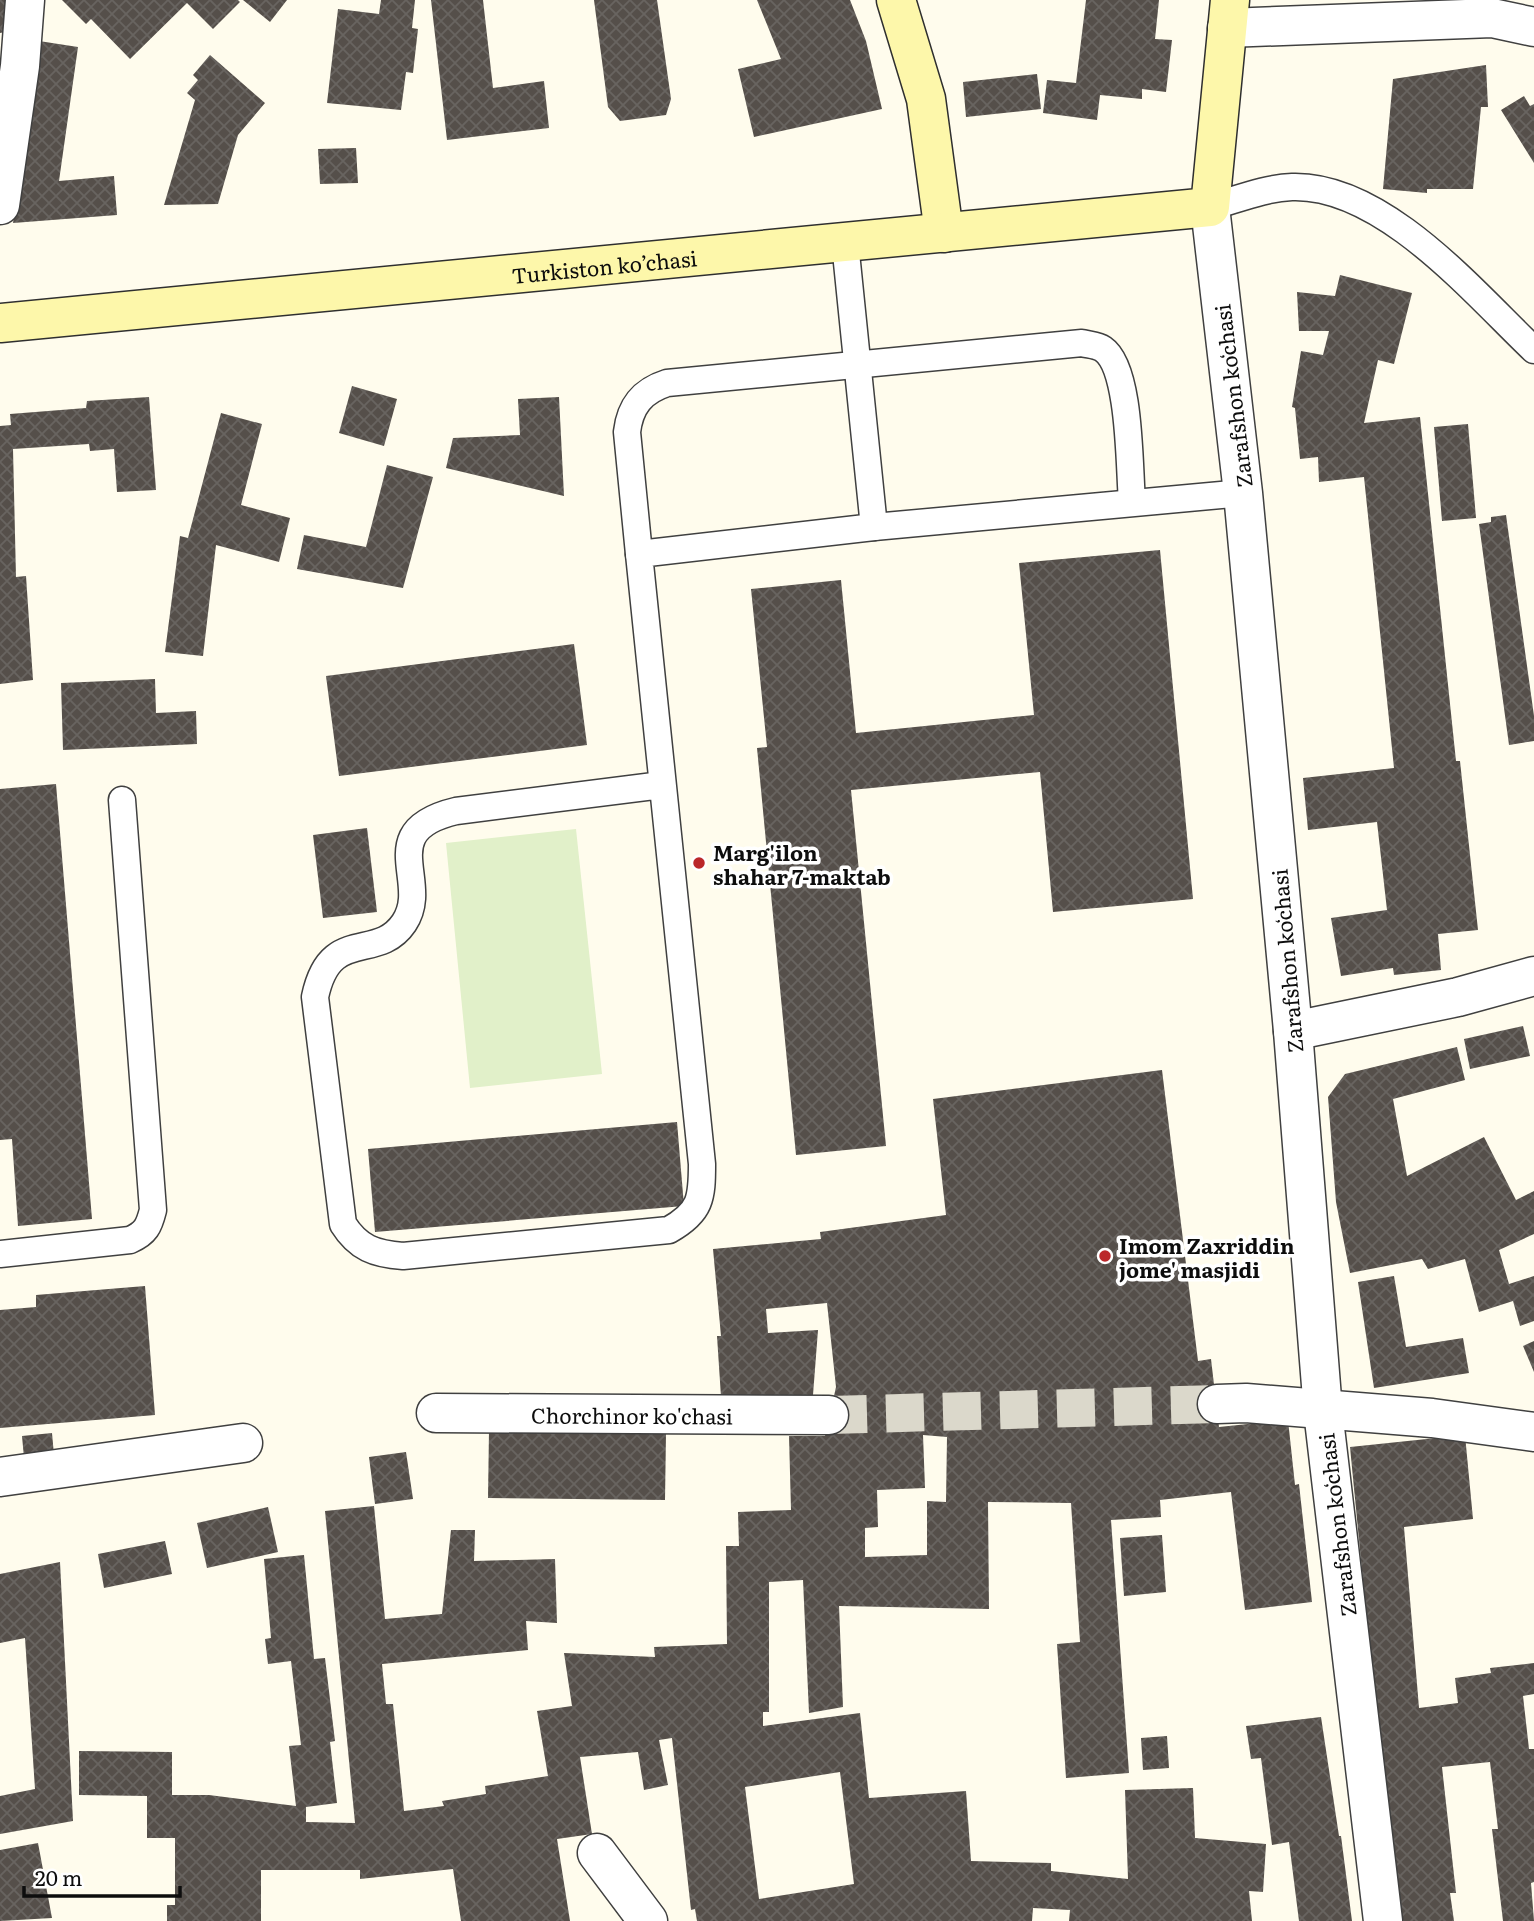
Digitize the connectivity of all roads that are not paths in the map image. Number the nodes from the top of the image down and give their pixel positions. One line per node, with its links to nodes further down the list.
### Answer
1 (25, 0): 5 (street)
2 (896, 0): 7 (main road)
3 (1228, 14): 4 (street); 6 (main road, Zarafshon koʻchasi)
4 (1534, 27)
5 (0, 205)
6 (1210, 207): 7 (main road, Turkiston ko’chasi); 10 (lane); 12 (street, Zarafshon koʻchasi)
7 (944, 233): 8 (main road, Turkiston ko’chasi)
8 (845, 243): 9 (main road, Turkiston ko’chasi); 11 (lane)
9 (0, 323)
10 (1534, 350)
11 (857, 363): 13 (lane); 14 (lane); 15 (lane)
12 (1243, 493): 13 (lane); 19 (street, Zarafshon koʻchasi)
13 (1132, 501): 14 (lane)
14 (874, 527): 15 (lane)
15 (639, 554): 16 (lane)
16 (662, 785): 16 (lane)
17 (122, 800): 20 (lane)
18 (1534, 976): 19 (street)
19 (1293, 1031): 22 (street, Zarafshon koʻchasi)
20 (0, 1254)
21 (1217, 1404): 22 (street)
22 (1323, 1411): 25 (street); 30 (street, Zarafshon koʻchasi)
23 (436, 1413): 24 (street, Chorchinor ko'chasi)
24 (830, 1415)
25 (1534, 1432)
26 (243, 1443): 27 (street)
27 (0, 1477)
28 (597, 1853): 29 (street)
29 (648, 1921)
30 (1383, 1921)

